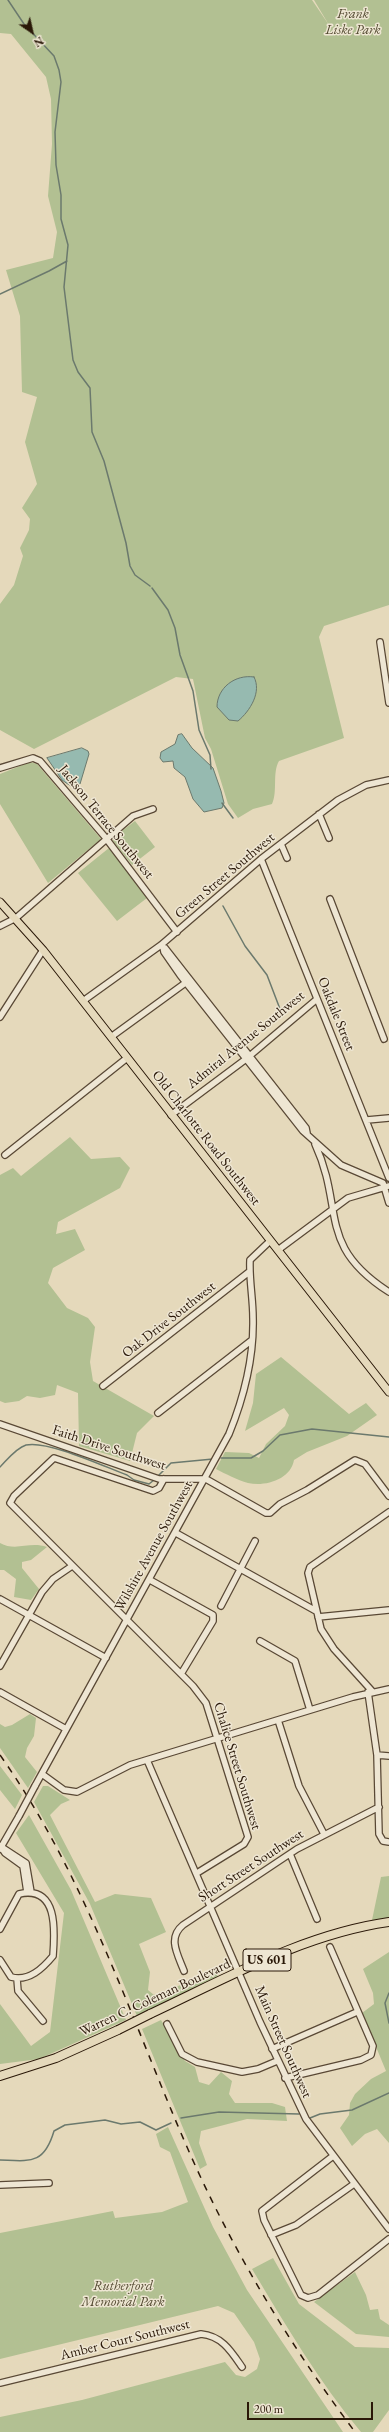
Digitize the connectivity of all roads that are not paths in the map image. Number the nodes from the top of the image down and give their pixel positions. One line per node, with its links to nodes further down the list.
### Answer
1 (380, 642): 2 (street)
2 (389, 703)
3 (0, 768): 8 (street, Jackson Terrace Southwest)
4 (389, 780): 6 (street, Green Street Southwest)
5 (153, 809): 8 (street)
6 (319, 814): 7 (street); 9 (street, Green Street Southwest)
7 (329, 838)
8 (106, 839): 14 (street); 16 (street, Jackson Terrace Southwest)
9 (281, 844): 10 (street); 11 (street, Green Street Southwest)
10 (287, 858)
11 (261, 859): 16 (street, Green Street Southwest); 20 (street, Oakdale Street)
12 (330, 899): 24 (street)
13 (0, 902): 14 (main road, Old Charlotte Road Southwest)
14 (16, 918): 15 (street); 18 (main road, Old Charlotte Road Southwest)
15 (0, 926)
16 (177, 932): 17 (street, Green Street Southwest)
17 (162, 946): 19 (street); 21 (street, Green Street Southwest)
18 (43, 950): 21 (main road, Old Charlotte Road Southwest); 22 (street)
19 (188, 981): 23 (street); 25 (street)
20 (317, 998): 25 (street, Admiral Avenue Southwest); 29 (street, Oakdale Street)
21 (83, 1001): 23 (main road, Old Charlotte Road Southwest)
22 (0, 1017)
23 (111, 1037): 26 (main road, Old Charlotte Road Southwest)
24 (384, 1039)
25 (248, 1057): 27 (street, Admiral Avenue Southwest); 30 (street)
26 (127, 1058): 27 (main road, Old Charlotte Road Southwest); 31 (street)
27 (171, 1115): 36 (main road, Old Charlotte Road Southwest)
28 (389, 1118): 29 (street)
29 (367, 1120): 32 (street, Oakdale Street)
30 (313, 1140): 33 (street); 35 (street)
31 (5, 1155)
32 (389, 1178)
33 (387, 1186): 34 (street); 35 (street)
34 (389, 1203)
35 (331, 1209): 37 (street); 39 (street)
36 (270, 1241): 37 (main road, Old Charlotte Road Southwest); 38 (street, Wilshire Avenue Southwest)
37 (278, 1250): 42 (main road, Old Charlotte Road Southwest)
38 (249, 1272): 40 (street, Wilshire Avenue Southwest); 41 (street, Oak Drive Southwest)
39 (389, 1292)
40 (252, 1340): 43 (street); 46 (street, Wilshire Avenue Southwest)
41 (103, 1386)
42 (389, 1392)
43 (158, 1413)
44 (0, 1424): 45 (street, Faith Drive Southwest)
45 (159, 1478): 46 (street, Faith Drive Southwest); 51 (street, Chalice Street Southwest)
46 (206, 1479): 47 (street, Faith Drive Southwest); 49 (street, Wilshire Avenue Southwest)
47 (389, 1496)
48 (389, 1512): 57 (street)
49 (176, 1533): 52 (street); 53 (street, Wilshire Avenue Southwest)
50 (255, 1541): 52 (street)
51 (72, 1566): 58 (street); 59 (street, Chalice Street Southwest)
52 (240, 1569): 55 (street); 57 (street)
53 (150, 1580): 59 (street, Wilshire Avenue Southwest); 63 (street)
54 (0, 1598): 58 (street)
55 (221, 1606)
56 (389, 1610): 57 (street)
57 (317, 1614): 66 (street)
58 (29, 1615): 61 (street); 62 (street)
59 (127, 1621): 61 (street, Wilshire Avenue Southwest); 63 (street, Chalice Street Southwest)
60 (260, 1641): 67 (street)
61 (106, 1658): 69 (street, Wilshire Avenue Southwest)
62 (0, 1666)
63 (181, 1674): 70 (street, Chalice Street Southwest)
64 (389, 1689): 66 (street)
65 (0, 1692): 69 (street)
66 (370, 1692): 67 (street); 71 (street)
67 (310, 1710): 68 (street)
68 (278, 1720): 70 (street); 76 (street)
69 (66, 1729): 74 (street, Wilshire Avenue Southwest)
70 (218, 1738): 73 (street); 80 (street, Chalice Street Southwest)
71 (377, 1755): 72 (street); 75 (street)
72 (389, 1756)
73 (147, 1760): 74 (street); 80 (street, Main Street Southwest)
74 (42, 1774): 78 (street, Wilshire Avenue Southwest, bridge)
75 (379, 1807): 76 (street, Short Street Southwest); 77 (street)
76 (324, 1834): 79 (street, Short Street Southwest)
77 (389, 1842)
78 (0, 1847): 81 (street)
79 (290, 1854): 82 (street, Short Street Southwest); 83 (street)
80 (197, 1873): 82 (street, Main Street Southwest)
81 (29, 1892): 85 (street); 90 (street)
82 (212, 1906): 88 (street, Short Street Southwest); 89 (street, Main Street Southwest)
83 (317, 1919)
84 (389, 1922): 89 (highway, Warren C. Coleman Boulevard / US 601)
85 (0, 1929)
86 (330, 1947): 91 (street)
87 (0, 1960): 90 (street)
88 (184, 1971)
89 (239, 1972): 94 (street, Main Street Southwest); 96 (highway, Warren C. Coleman Boulevard / US 601, bridge)
90 (17, 1979): 92 (street)
91 (357, 2012): 94 (street); 97 (street)
92 (43, 2021)
93 (167, 2024): 95 (street)
94 (272, 2049): 95 (street, Main Street Southwest)
95 (278, 2061): 97 (street, Main Street Southwest)
96 (0, 2076)
97 (285, 2078): 98 (street, Main Street Southwest)
98 (333, 2156): 100 (street, Main Street Southwest); 103 (street)
99 (49, 2183): 101 (street)
100 (354, 2184): 102 (street, Main Street Southwest); 103 (street)
101 (0, 2185)
102 (389, 2229)
103 (271, 2235): 104 (street)
104 (389, 2240)
105 (242, 2367): 106 (street, Amber Court Southwest)
106 (0, 2383)

